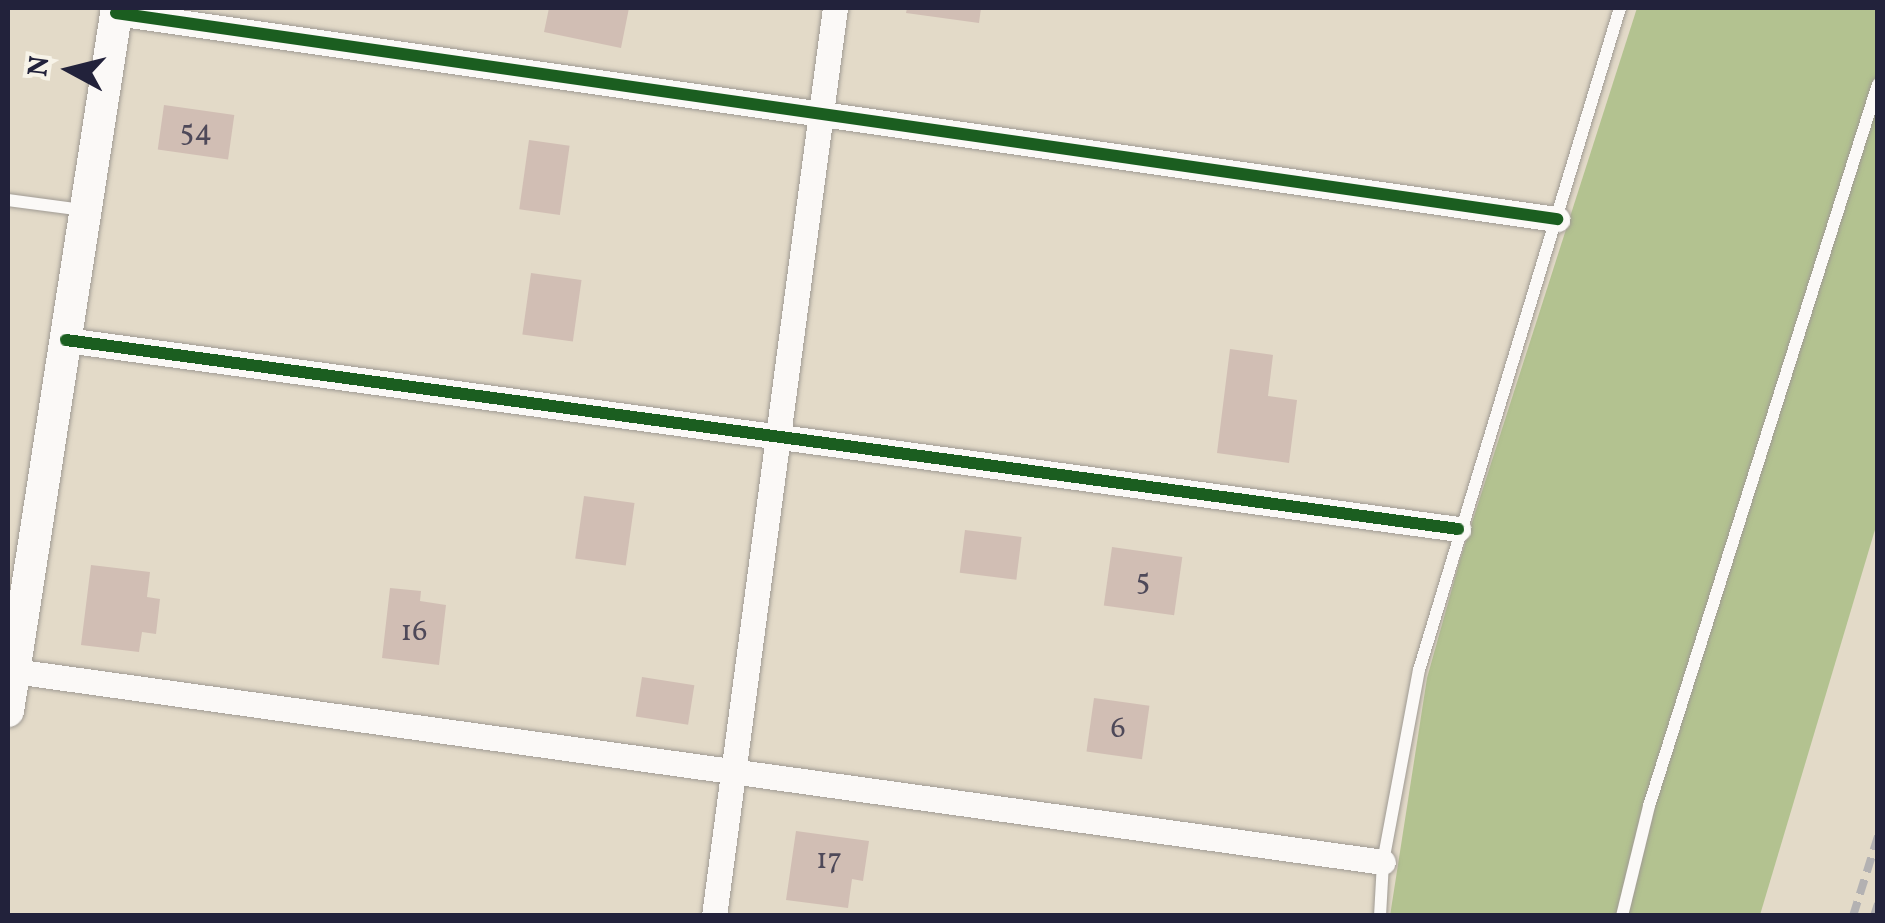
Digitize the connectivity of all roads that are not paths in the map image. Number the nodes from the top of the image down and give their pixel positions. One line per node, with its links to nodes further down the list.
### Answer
1 (835, 8): 5 (street)
2 (1620, 8): 8 (lane)
3 (116, 10): 5 (street); 7 (street)
4 (1878, 84): 18 (lane)
5 (819, 114): 8 (street); 10 (street)
6 (8, 200): 7 (lane)
7 (86, 210): 9 (street)
8 (1558, 219): 11 (lane)
9 (66, 340): 10 (street); 12 (street)
10 (781, 438): 11 (street); 14 (street)
11 (1458, 529): 15 (lane)
12 (14, 671): 13 (street); 14 (street)
13 (8, 711)
14 (732, 770): 15 (street); 16 (street)
15 (1382, 862): 17 (lane)
16 (714, 916)
17 (1380, 916)
18 (1622, 916)

